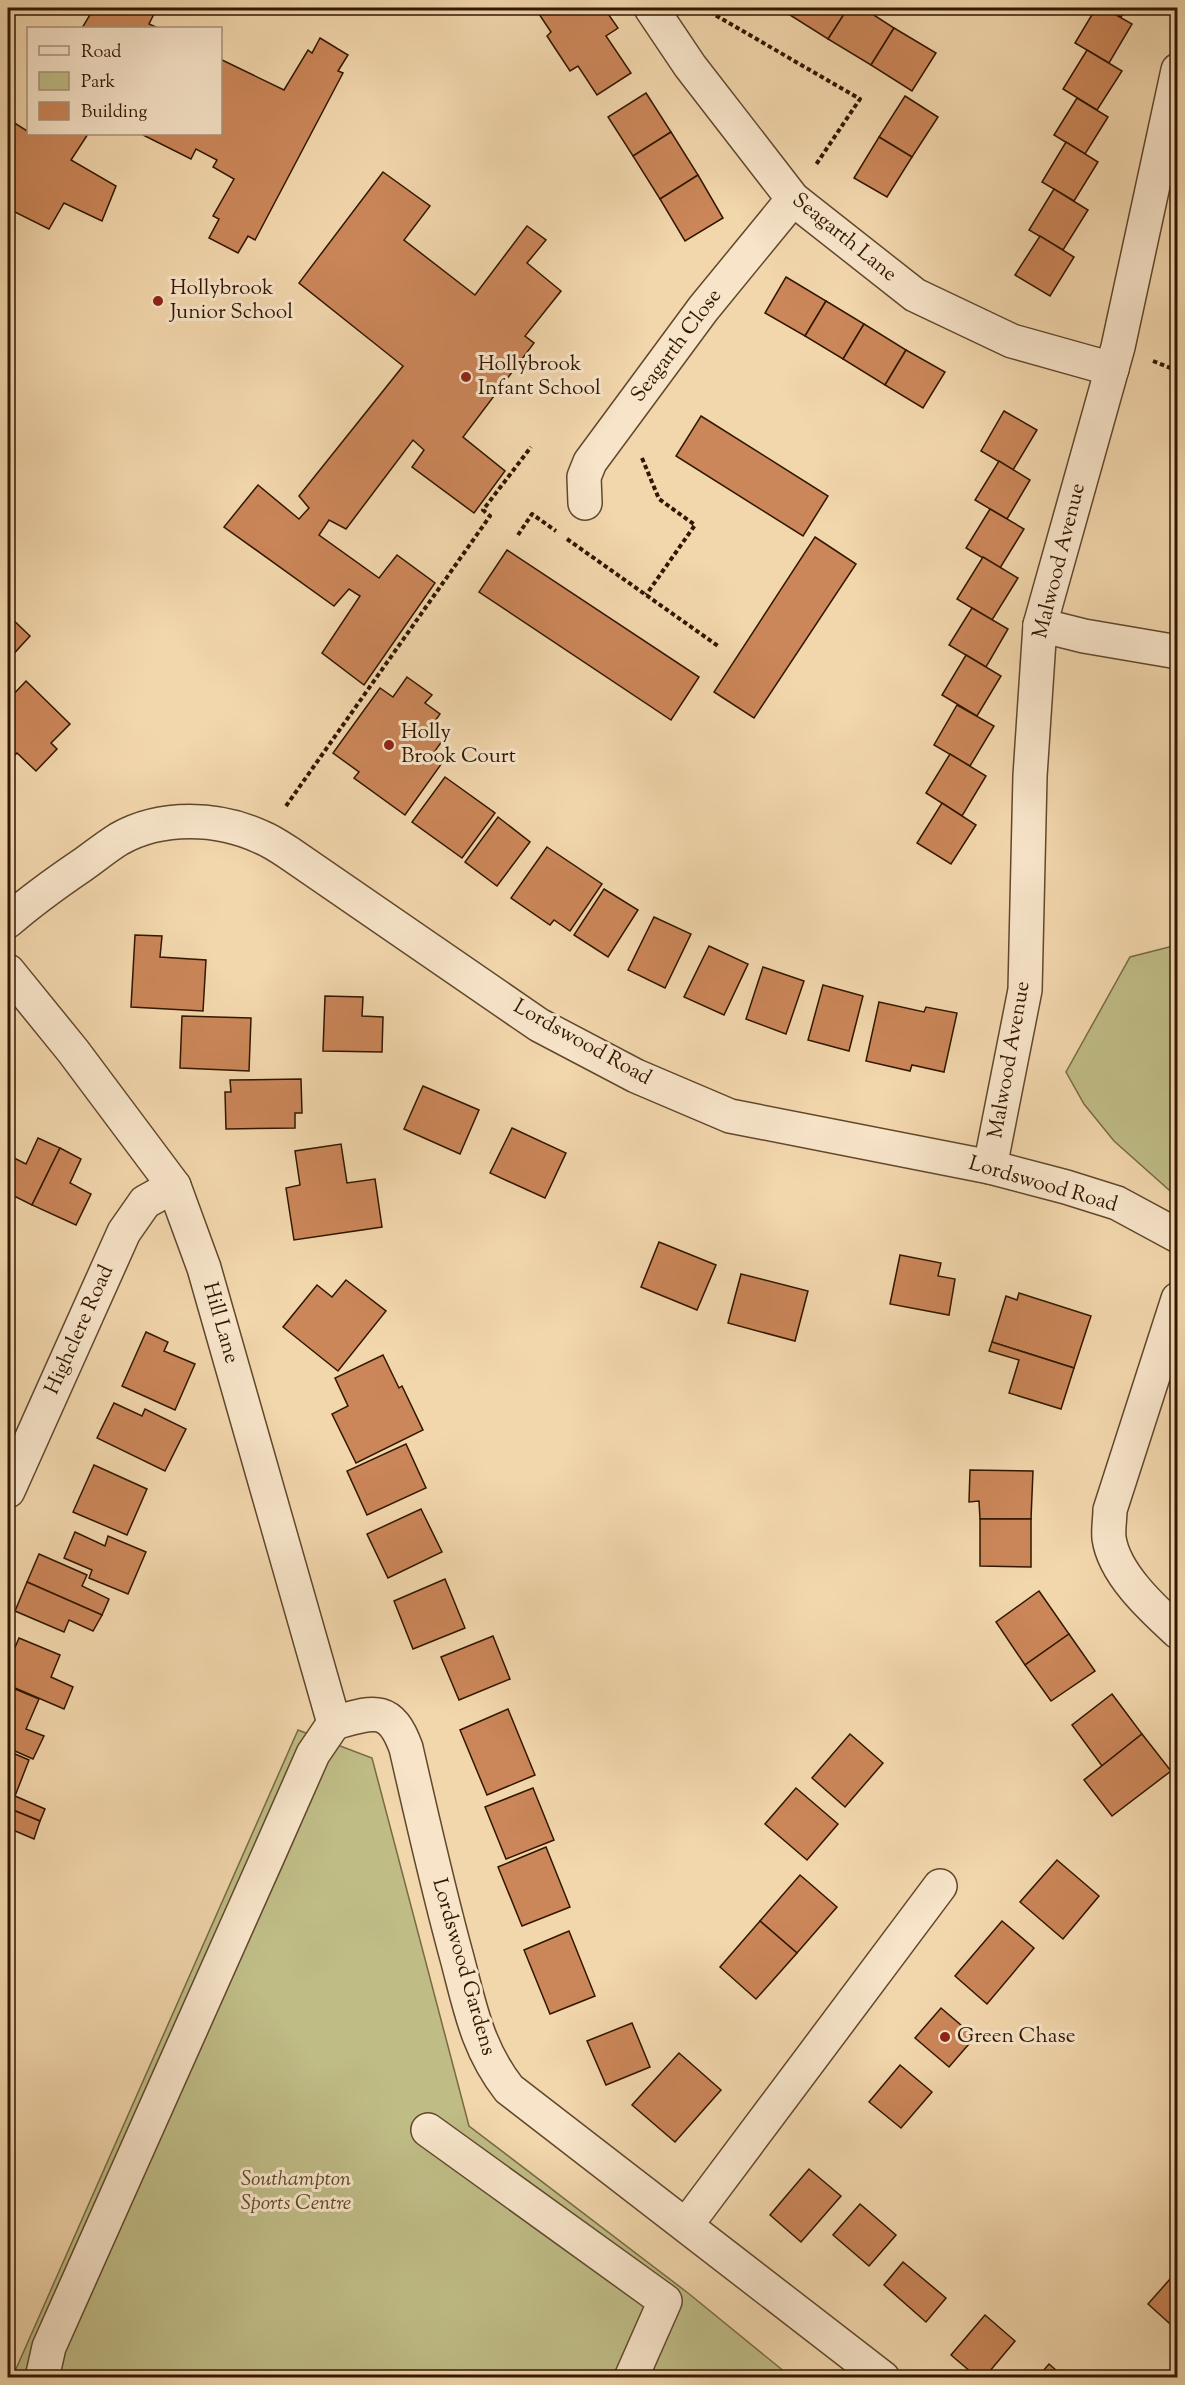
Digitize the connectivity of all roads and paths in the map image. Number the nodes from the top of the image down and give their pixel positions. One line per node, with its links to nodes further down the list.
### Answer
1 (651, 8): 4 (street, Seagarth Lane)
2 (703, 8): 4 (path)
3 (1178, 70): 5 (street, Malwood Avenue)
4 (793, 199): 5 (street, Seagarth Lane); 8 (street, Seagarth Close)
5 (1112, 369): 11 (street, Malwood Avenue)
6 (531, 447): 14 (path)
7 (640, 451): 10 (path)
8 (585, 503)
9 (518, 535): 10 (path)
10 (646, 595): 12 (path)
11 (1040, 625): 13 (street); 17 (street, Malwood Avenue)
12 (718, 646)
13 (1178, 652)
14 (261, 836): 15 (street, Lordswood Road); 17 (street, Lordswood Road)
15 (8, 921)
16 (8, 971): 18 (street, Hill Lane)
17 (990, 1167): 19 (street, Lordswood Road)
18 (174, 1186): 21 (street, Highclere Road); 23 (street, Hill Lane)
19 (1178, 1236)
20 (1178, 1299): 22 (street)
21 (8, 1491)
22 (1178, 1632)
23 (334, 1723): 26 (street, Lordswood Gardens); 27 (street)
24 (940, 1886): 26 (street)
25 (428, 2130): 28 (street)
26 (687, 2224): 29 (street, Lordswood Gardens)
27 (42, 2378)
28 (631, 2378)
29 (883, 2378)

